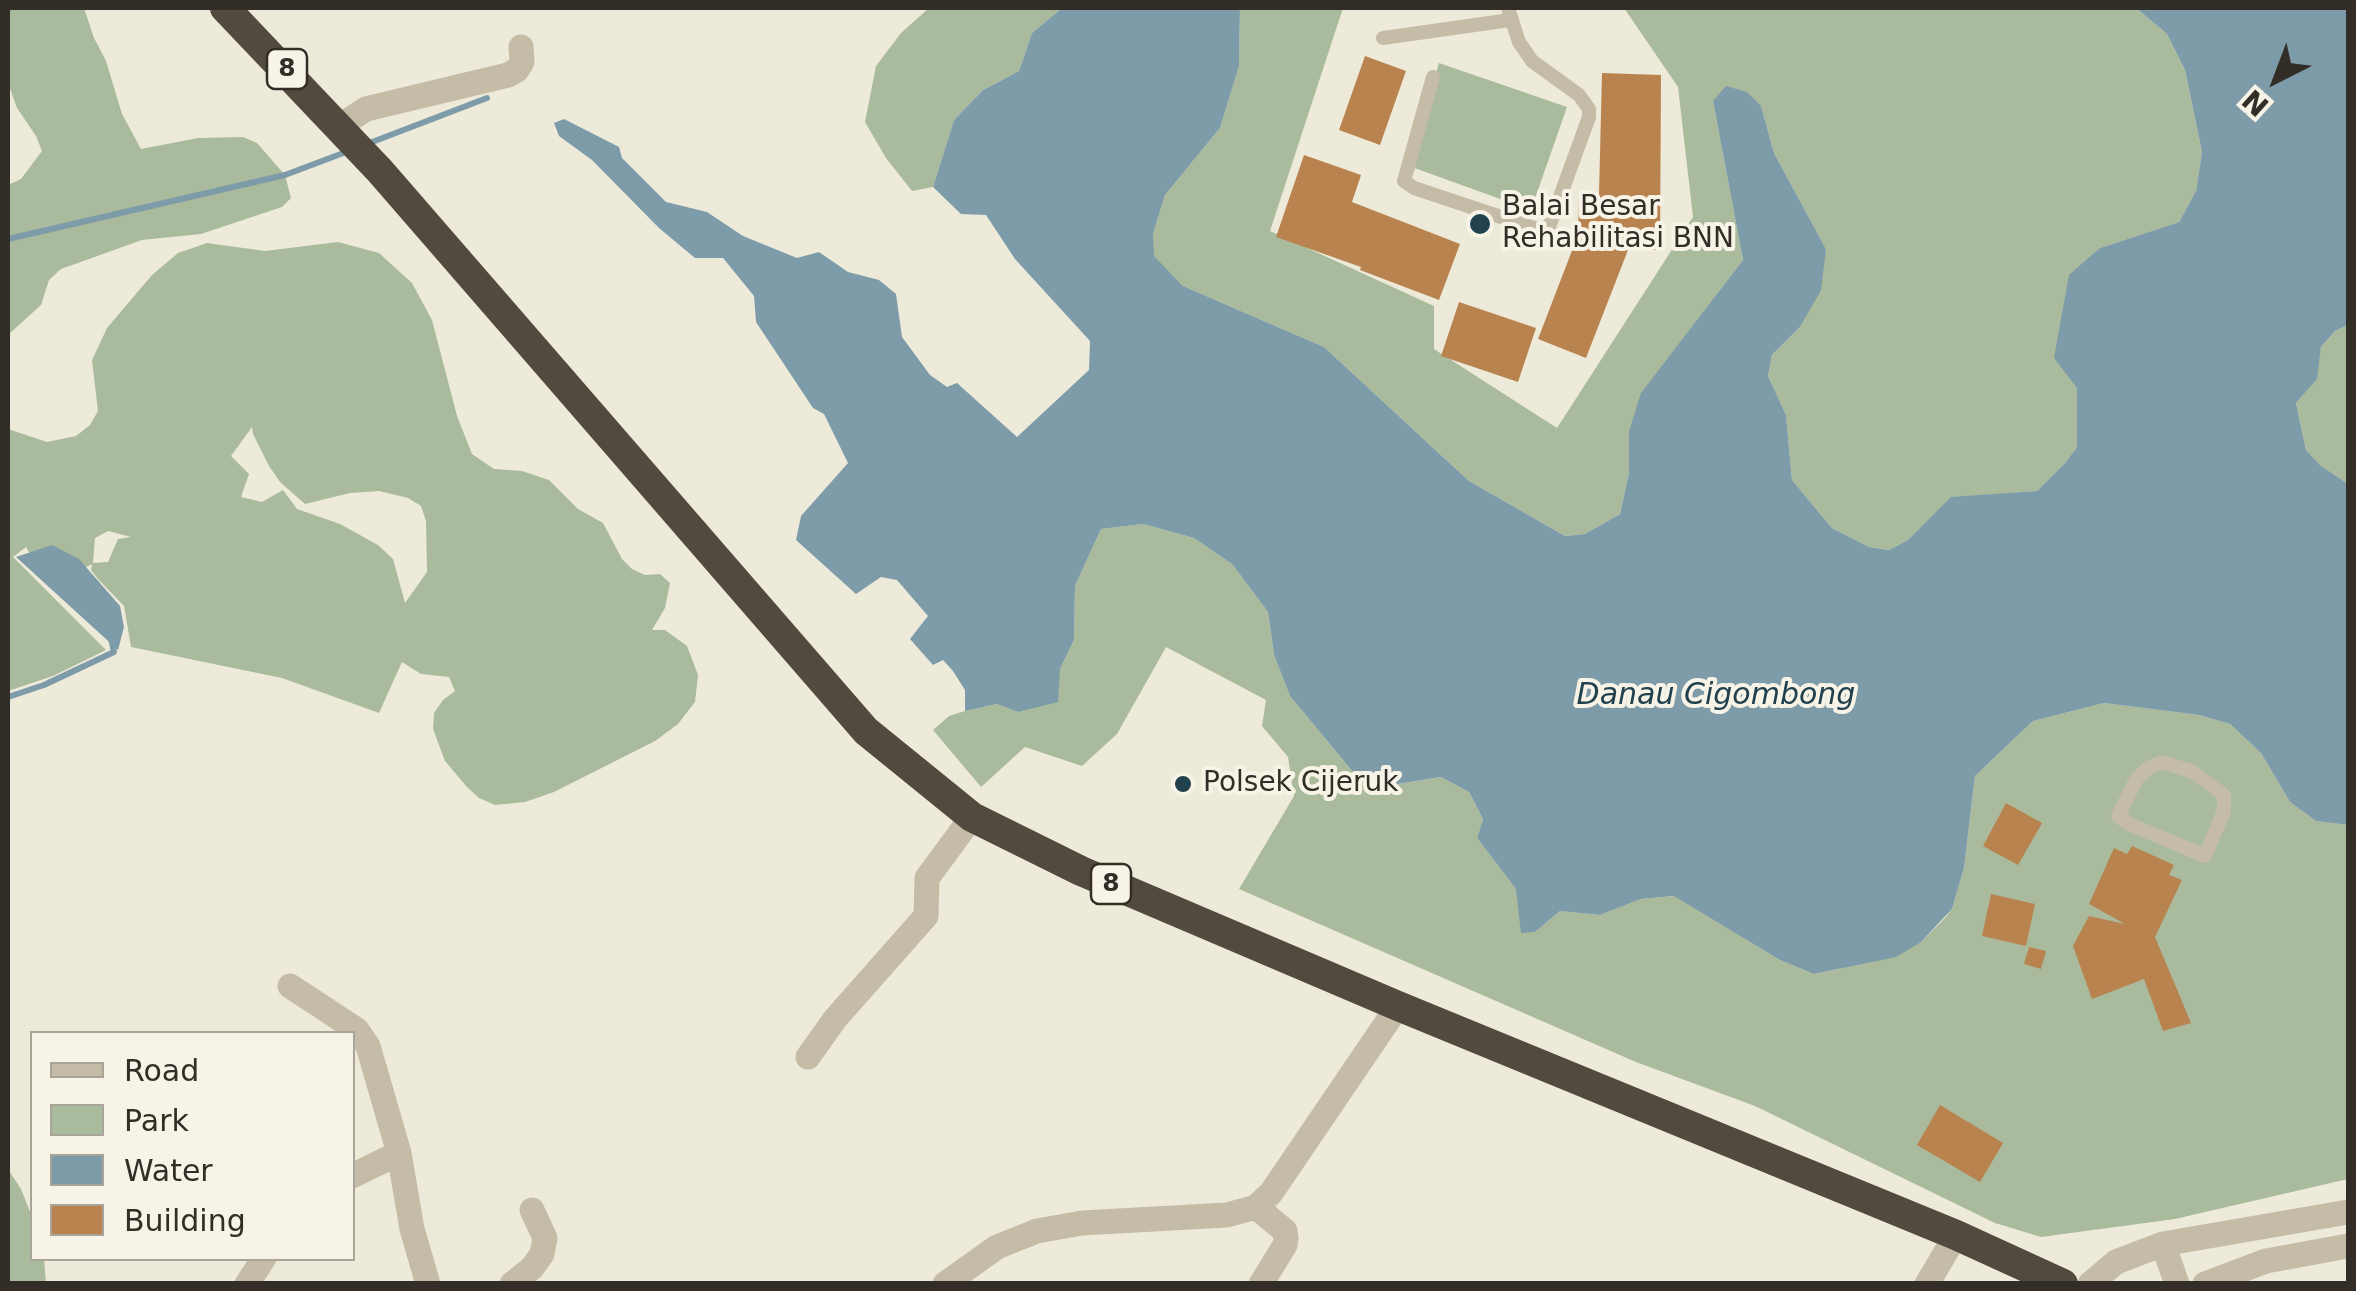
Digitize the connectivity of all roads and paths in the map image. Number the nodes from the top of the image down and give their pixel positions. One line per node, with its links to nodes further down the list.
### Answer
1 (225, 8): 6 (highway, 8)
2 (1509, 14): 3 (lane); 5 (lane)
3 (1382, 38)
4 (521, 48): 6 (street)
5 (1433, 77)
6 (342, 130): 7 (highway, 8)
7 (972, 817): 10 (highway, 8); 11 (street)
8 (2162, 838): 8 (lane)
9 (290, 986): 12 (street)
10 (1398, 1006): 14 (street); 18 (highway, 8)
11 (808, 1057)
12 (399, 1154): 13 (street); 24 (street)
13 (355, 1175)
14 (1256, 1206): 26 (street); 27 (street)
15 (532, 1210): 25 (street)
16 (2348, 1212): 17 (street)
17 (2250, 1228): 19 (street); 22 (street)
18 (1956, 1236): 28 (street); 29 (highway, 8)
19 (2162, 1244): 30 (street); 31 (street)
20 (2348, 1246): 22 (street)
21 (262, 1261): 23 (street)
22 (2256, 1264): 32 (street)
23 (248, 1284)
24 (428, 1284)
25 (512, 1284)
26 (946, 1284)
27 (1261, 1284)
28 (1928, 1284)
29 (2062, 1284)
30 (2090, 1284)
31 (2176, 1284)
32 (2205, 1284)

